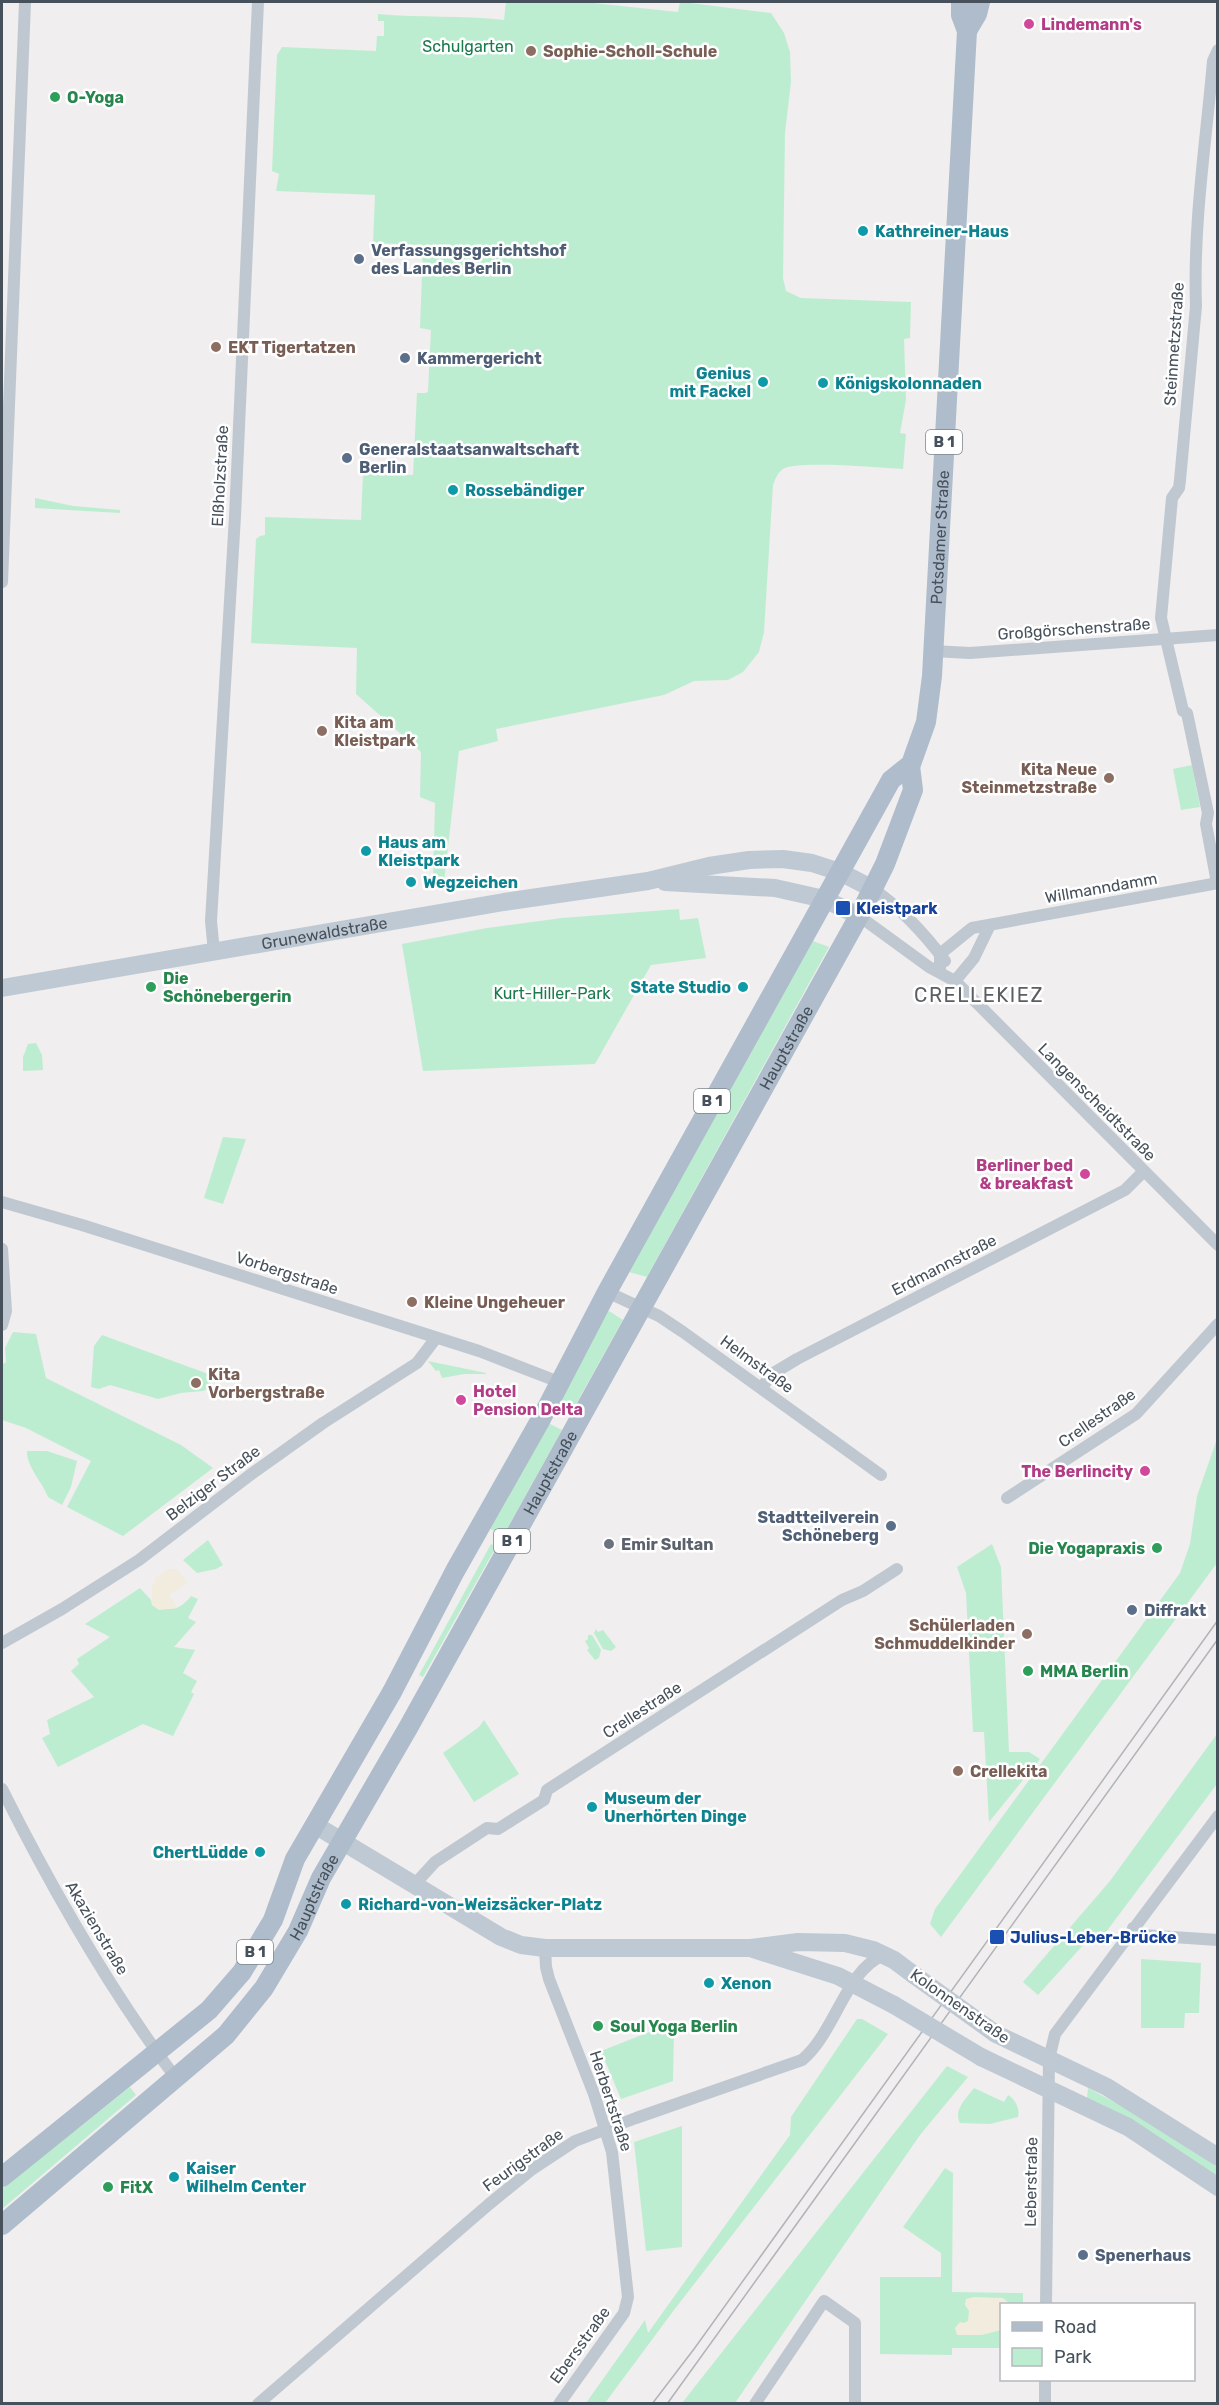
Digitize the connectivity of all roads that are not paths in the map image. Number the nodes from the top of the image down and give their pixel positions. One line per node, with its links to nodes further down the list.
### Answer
1 (25, 2): 7 (street)
2 (258, 2): 20 (street, Elßholzstraße)
3 (961, 2): 5 (main road, Potsdamer Straße / B 1)
4 (980, 2): 5 (main road, Potsdamer Straße / B 1)
5 (967, 31): 11 (main road, Potsdamer Straße / B 1)
6 (1218, 50): 10 (street, Steinmetzstraße)
7 (4, 484): 8 (street)
8 (2, 582)
9 (1218, 635): 10 (street, Großgörschenstraße)
10 (1166, 639): 11 (street, Großgörschenstraße); 15 (street, Steinmetzstraße)
11 (933, 651): 12 (main road, Potsdamer Straße / B 1)
12 (910, 766): 13 (main road, B 1); 16 (main road, Hauptstraße / B 1)
13 (840, 872): 14 (main road, Grunewaldstraße); 16 (main road, Grunewaldstraße); 17 (main road, Hauptstraße / B 1)
14 (648, 881): 17 (main road, Grunewaldstraße); 20 (main road, Grunewaldstraße)
15 (1217, 883): 19 (street, Willmanndamm)
16 (873, 889): 18 (main road, Hauptstraße / B 1); 21 (street, Langenscheidtstraße)
17 (824, 899): 18 (main road, Grunewaldstraße); 29 (main road, Hauptstraße / B 1)
18 (859, 916): 22 (street, Langenscheidtstraße); 30 (main road, Hauptstraße / B 1)
19 (990, 925): 21 (street, Willmanndamm); 23 (street)
20 (214, 952): 24 (main road, Grunewaldstraße)
21 (940, 954): 22 (street); 23 (street, Langenscheidtstraße)
22 (940, 972): 23 (street, Langenscheidtstraße)
23 (955, 981): 25 (street, Langenscheidtstraße)
24 (2, 988)
25 (1143, 1172): 27 (street, Langenscheidtstraße); 35 (street, Erdmannstraße)
26 (2, 1202): 33 (street, Vorbergstraße)
27 (1218, 1245)
28 (2, 1249): 32 (street)
29 (607, 1292): 30 (street, Helmstraße); 34 (main road, Hauptstraße / B 1)
30 (642, 1307): 35 (street, Helmstraße); 43 (main road, Hauptstraße / B 1)
31 (1218, 1324): 37 (street, Crellestraße)
32 (2, 1325)
33 (436, 1338): 34 (street, Vorbergstraße); 39 (street, Belziger Straße)
34 (559, 1382): 42 (main road, Hauptstraße / B 1)
35 (762, 1387): 36 (street, Helmstraße)
36 (881, 1474)
37 (1007, 1498)
38 (897, 1569): 44 (street, Crellestraße)
39 (2, 1643)
40 (2, 1789): 51 (street, Akazienstraße)
41 (1218, 1816): 45 (street, Leberstraße)
42 (315, 1825): 43 (main road); 51 (main road, Hauptstraße / B 1)
43 (342, 1842): 44 (main road); 53 (main road, Hauptstraße / B 1)
44 (414, 1885): 47 (main road, Kolonnenstraße)
45 (1133, 1928): 46 (street); 52 (street, Leberstraße)
46 (1218, 1940)
47 (545, 1948): 48 (main road, Kolonnenstraße); 55 (street, Herbertstraße)
48 (751, 1948): 49 (main road, Kolonnenstraße); 50 (main road, Kolonnenstraße)
49 (884, 1955): 50 (street, Feurigstraße); 52 (main road, Kolonnenstraße, bridge)
50 (853, 1984): 54 (main road, Kolonnenstraße, bridge); 55 (street, Feurigstraße)
51 (158, 2053): 53 (street, Akazienstraße); 57 (main road, Hauptstraße / B 1)
52 (1049, 2059): 54 (street, Leberstraße); 56 (main road, Kolonnenstraße)
53 (175, 2077): 59 (main road, Hauptstraße / B 1)
54 (1048, 2091): 58 (main road, Kolonnenstraße); 60 (street, Leberstraße)
55 (605, 2129): 61 (street, Herbertstraße); 63 (street, Feurigstraße)
56 (1218, 2157)
57 (2, 2177)
58 (1218, 2187)
59 (2, 2224)
60 (1046, 2303)
61 (627, 2305): 64 (street, Ebersstraße)
62 (1045, 2381): 67 (street)
63 (258, 2403)
64 (558, 2403)
65 (755, 2403): 66 (street)
66 (855, 2403)
67 (1045, 2403)

